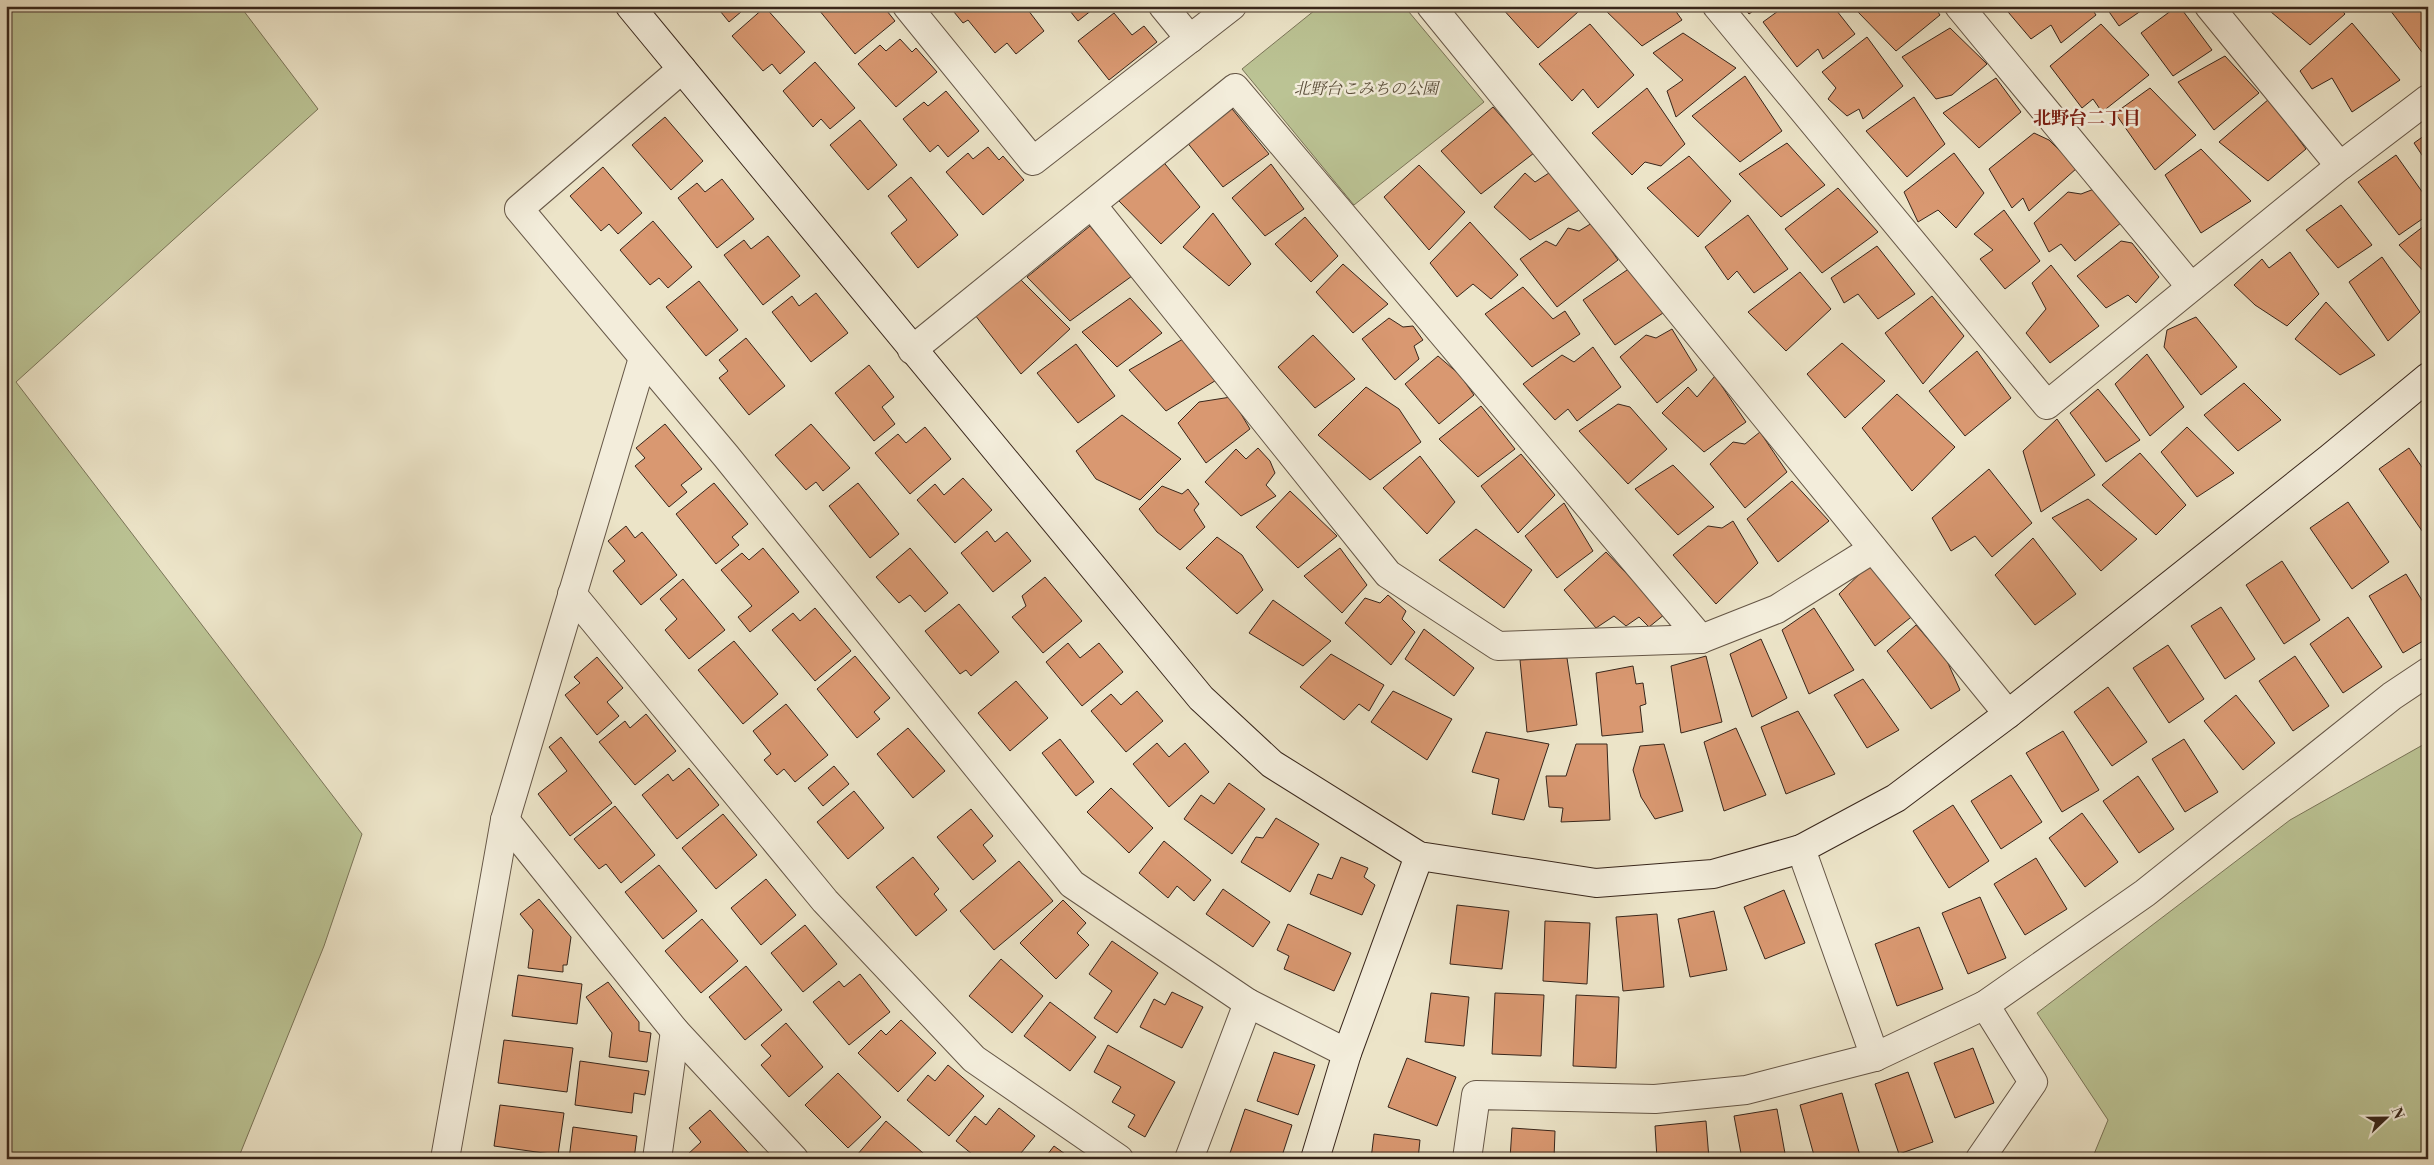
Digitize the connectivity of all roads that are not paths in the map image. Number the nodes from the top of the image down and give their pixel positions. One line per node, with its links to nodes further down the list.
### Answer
1 (630, 6): 10 (street)
2 (907, 6): 9 (street)
3 (1163, 6): 9 (street)
4 (1232, 6): 9 (street)
5 (1431, 6): 18 (street)
6 (1717, 6): 14 (street)
7 (1959, 6): 14 (street)
8 (2209, 6): 12 (street)
9 (1190, 39)
10 (682, 69): 15 (street); 16 (street)
11 (2428, 99): 12 (street)
12 (2340, 166): 14 (street)
13 (1092, 205): 15 (street); 20 (street); 20 (street)
14 (2191, 287)
15 (912, 350): 25 (street)
16 (643, 358): 19 (street); 26 (street)
17 (2428, 377): 22 (street)
18 (1873, 549): 20 (street); 22 (street)
19 (572, 594): 23 (street); 34 (street)
20 (1701, 639)
21 (2428, 672): 27 (street)
22 (2008, 714): 24 (street)
23 (505, 820): 28 (street); 31 (street)
24 (1801, 849): 25 (street); 30 (street)
25 (1419, 856): 29 (street)
26 (1248, 1003): 29 (street); 35 (street)
27 (1985, 1005): 30 (street); 38 (street)
28 (675, 1031): 32 (street); 33 (street)
29 (1347, 1053): 36 (street)
30 (1875, 1057): 37 (street)
31 (444, 1159)
32 (656, 1159)
33 (794, 1159)
34 (1119, 1159)
35 (1189, 1159)
36 (1315, 1159)
37 (1467, 1159)
38 (1980, 1159)

